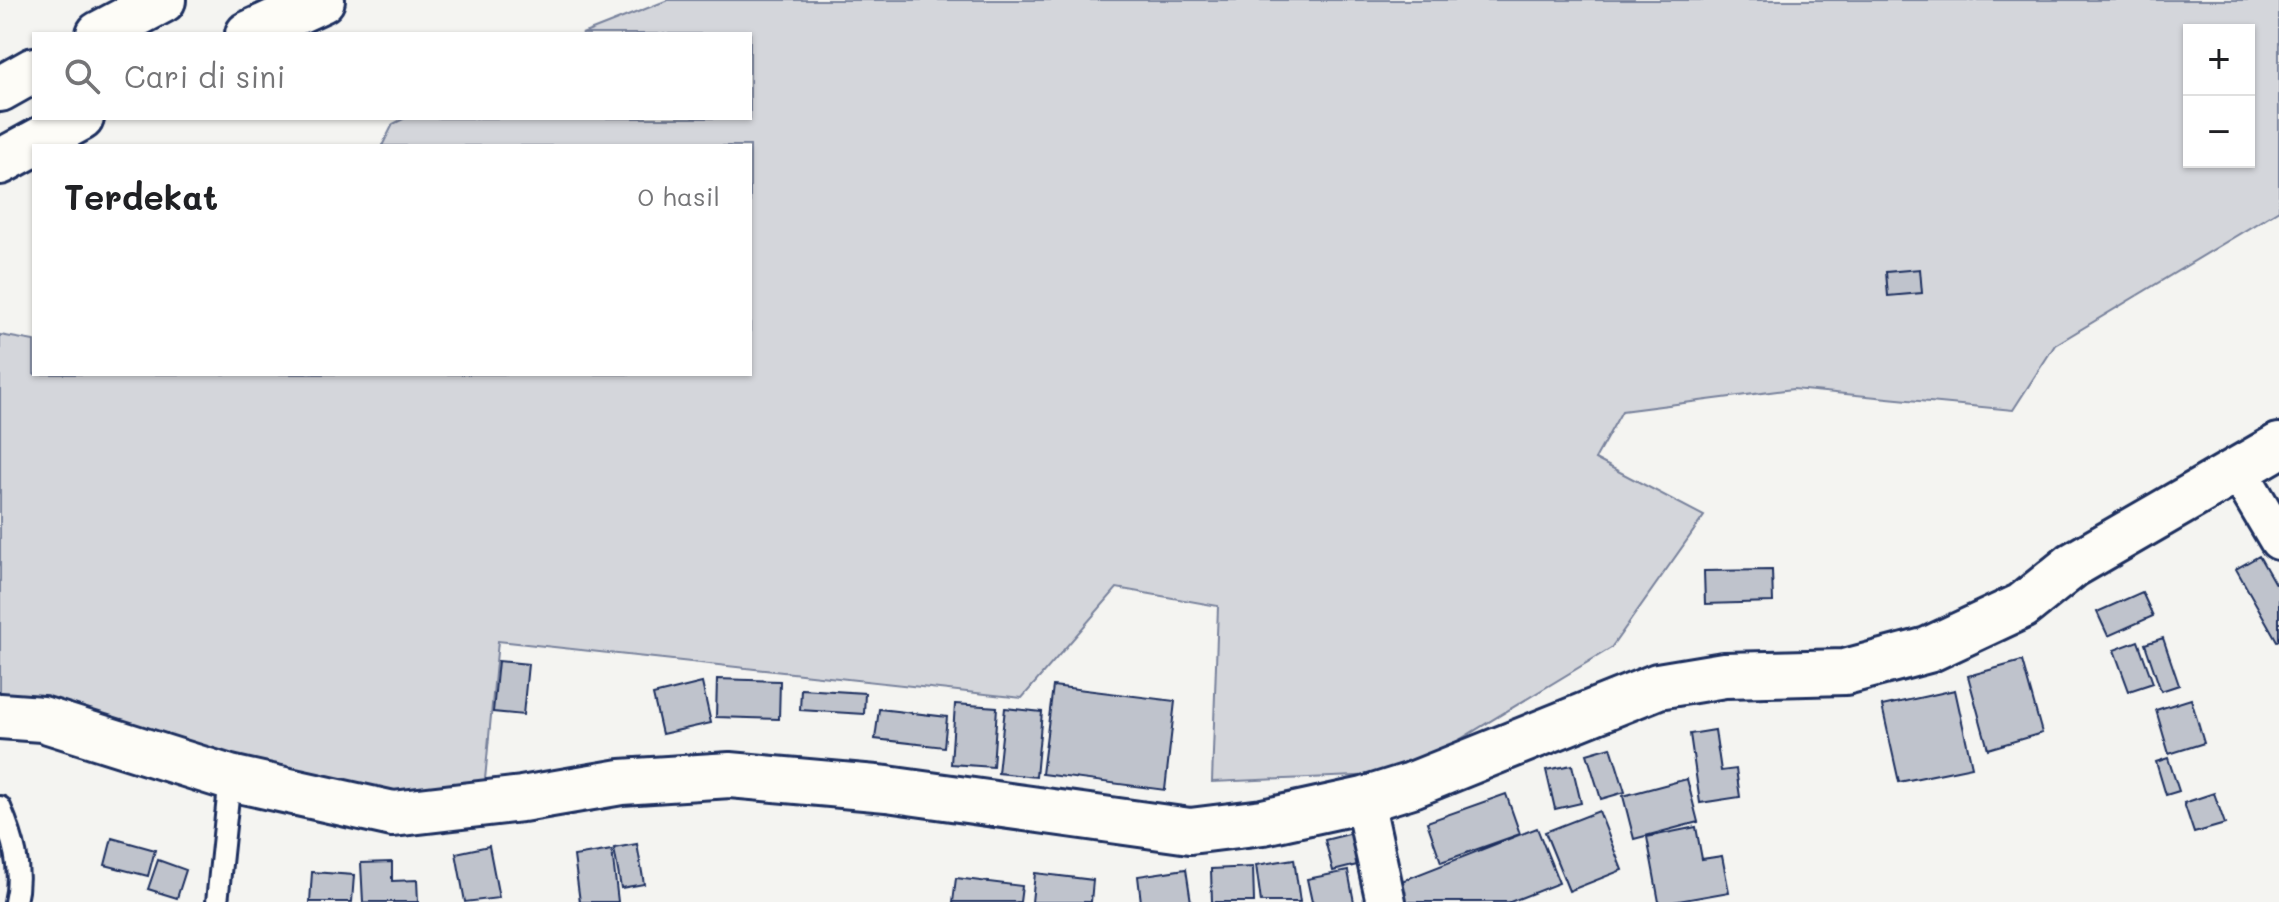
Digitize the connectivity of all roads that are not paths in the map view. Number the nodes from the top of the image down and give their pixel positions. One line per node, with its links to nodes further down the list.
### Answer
1 (163, 0): 3 (highway)
2 (322, 0): 4 (highway)
3 (103, 32)
4 (252, 32)
5 (32, 71): 6 (highway)
6 (0, 89)
7 (77, 120): 8 (highway)
8 (33, 144)
9 (32, 145): 10 (highway)
10 (0, 162)
11 (2279, 446): 12 (highway)
12 (2237, 469): 13 (street); 16 (highway)
13 (2279, 540)
14 (0, 716): 15 (highway)
15 (230, 778): 16 (highway); 19 (lane)
16 (1364, 800): 20 (street)
17 (0, 807): 18 (lane)
18 (15, 902)
19 (217, 902)
20 (1386, 902)

